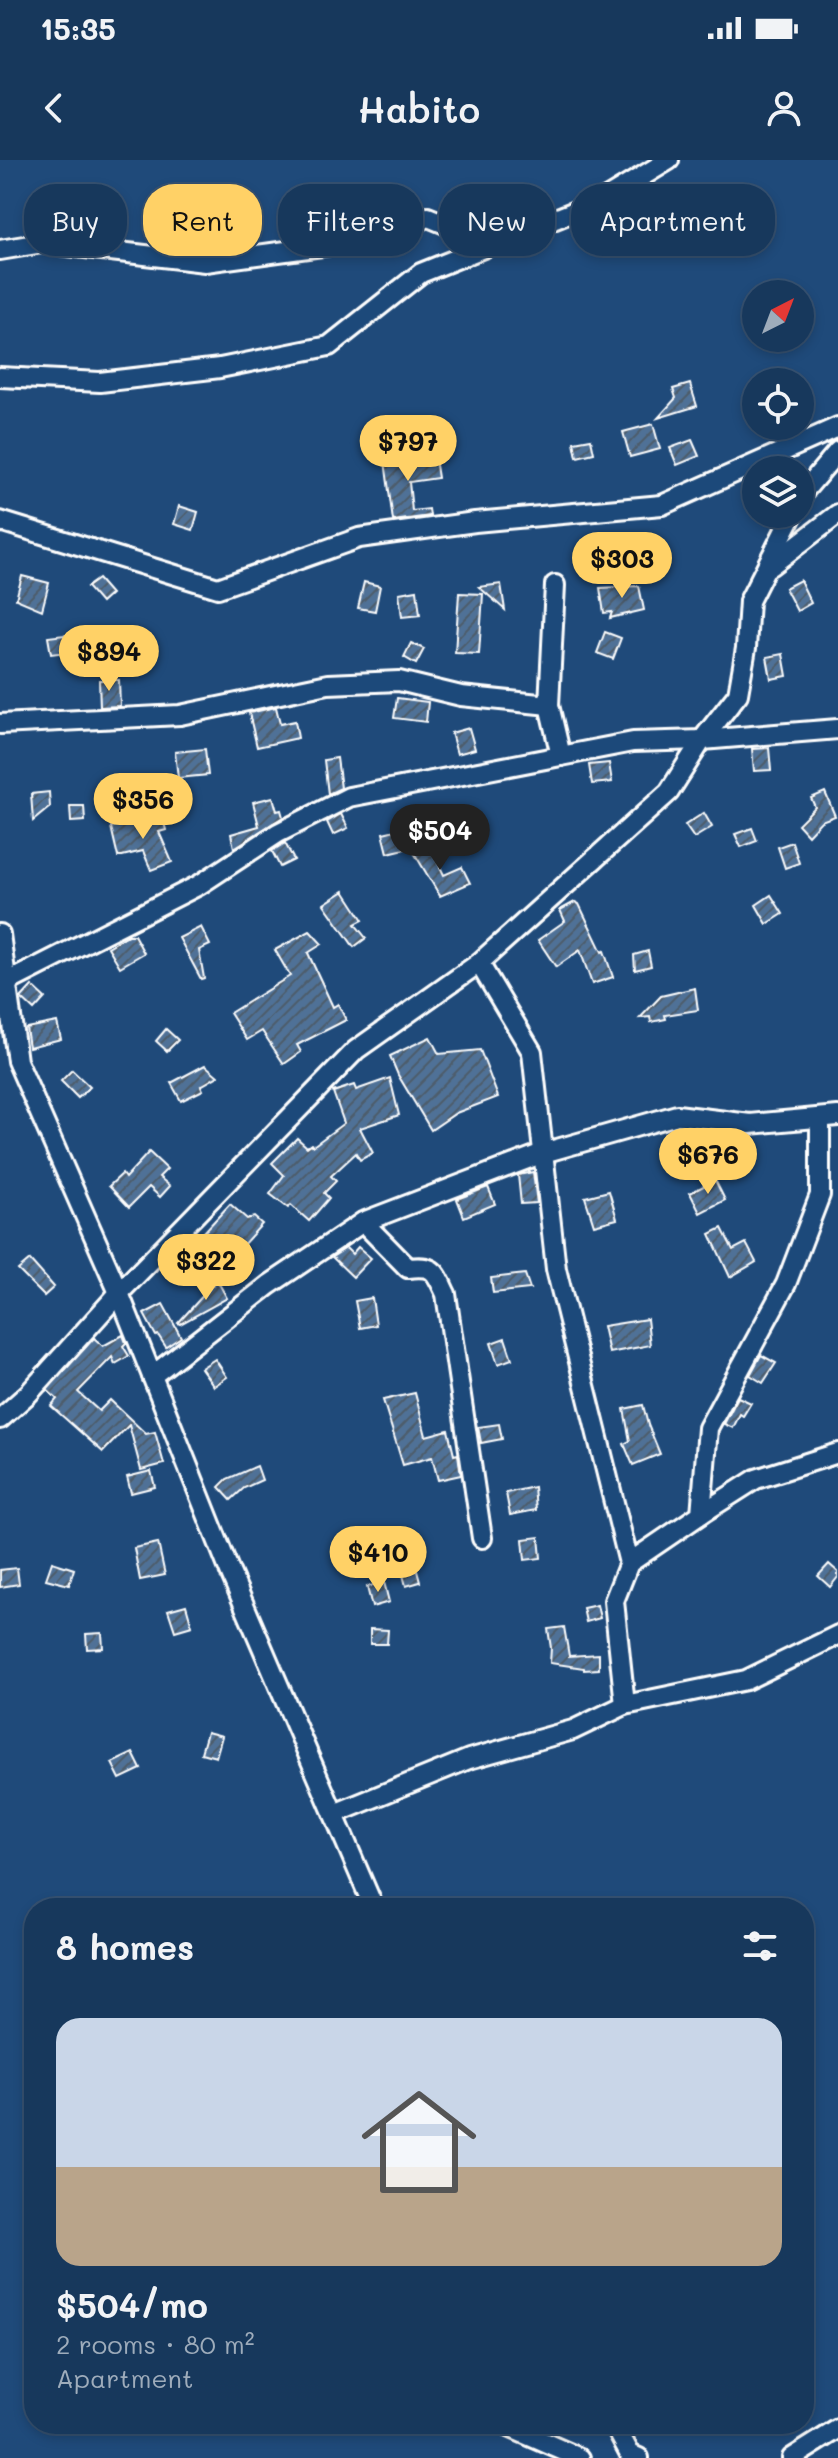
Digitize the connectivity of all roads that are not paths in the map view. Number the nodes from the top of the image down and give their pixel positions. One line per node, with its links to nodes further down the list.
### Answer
1 (669, 160): 2 (street)
2 (555, 219)
3 (439, 222): 4 (street)
4 (0, 250)
5 (464, 256): 6 (street)
6 (0, 377)
7 (838, 427): 11 (street)
8 (838, 451): 9 (street)
9 (814, 479)
10 (838, 514): 13 (street)
11 (0, 521)
12 (786, 528): 13 (street)
13 (765, 570): 18 (street)
14 (555, 585): 15 (street)
15 (549, 705): 16 (street); 19 (street)
16 (0, 724)
17 (838, 729): 18 (street)
18 (702, 740): 19 (street); 21 (street)
19 (561, 756): 22 (street)
20 (0, 934): 22 (street)
21 (479, 963): 24 (street); 26 (street)
22 (2, 985): 26 (street)
23 (829, 1118): 24 (street); 30 (street)
24 (543, 1153): 25 (street); 32 (street)
25 (363, 1222): 27 (street); 31 (street)
26 (119, 1293): 27 (street); 28 (street)
27 (152, 1376): 35 (street)
28 (0, 1419)
29 (838, 1453): 30 (street)
30 (701, 1514): 32 (street)
31 (482, 1538)
32 (629, 1563): 34 (street)
33 (838, 1635): 34 (street)
34 (625, 1705): 35 (street)
35 (334, 1814): 36 (street)
36 (370, 1898)
37 (838, 2429): 42 (street)
38 (525, 2434): 40 (street)
39 (619, 2434): 41 (street)
40 (580, 2458)
41 (639, 2458)
42 (792, 2458)

